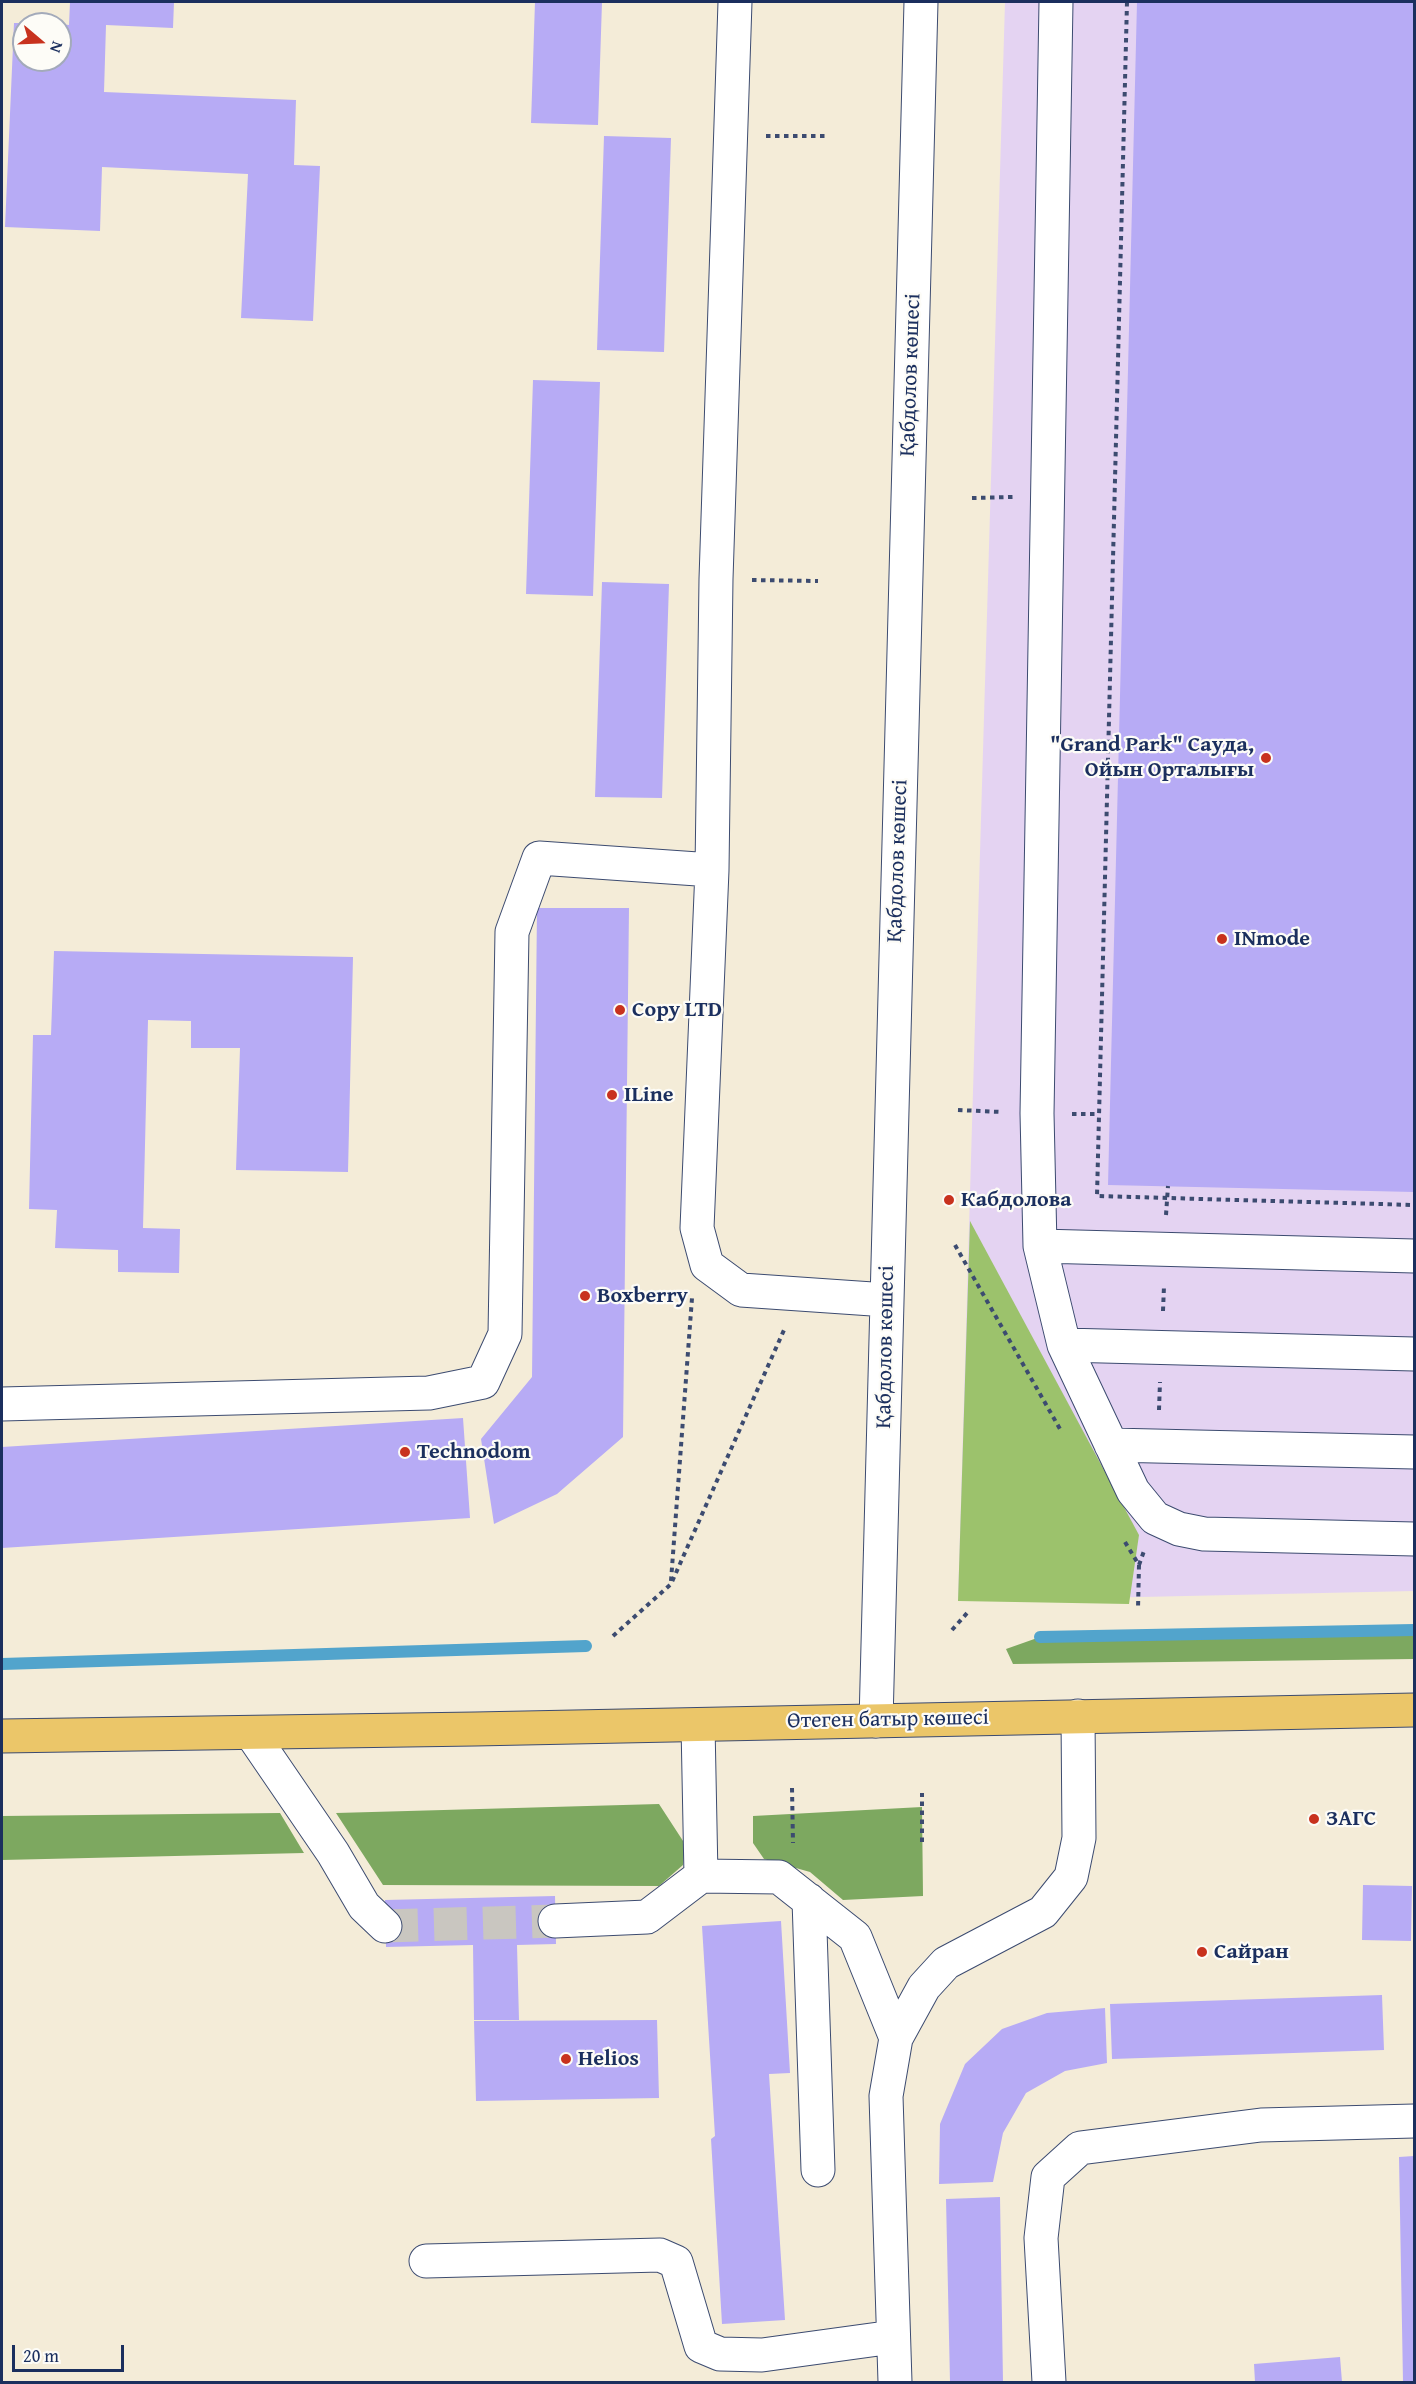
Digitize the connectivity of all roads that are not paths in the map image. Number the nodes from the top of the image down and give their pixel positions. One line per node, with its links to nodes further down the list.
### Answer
1 (735, 2): 4 (street)
2 (921, 2): 7 (street, Қабдолов көшесі)
3 (1056, 2): 5 (street)
4 (711, 870): 7 (street); 10 (street)
5 (1040, 1246): 6 (street); 8 (street)
6 (1414, 1256)
7 (886, 1300): 16 (street, Қабдолов көшесі)
8 (1064, 1345): 9 (street); 11 (street)
9 (1414, 1354)
10 (2, 1404)
11 (1111, 1445): 12 (street); 13 (street)
12 (1414, 1452)
13 (1414, 1539)
14 (1414, 1710): 15 (main road, Өтеген батыр көшесі)
15 (1078, 1716): 16 (main road, Өтеген батыр көшесі); 24 (street)
16 (876, 1721): 17 (main road, Өтеген батыр көшесі)
17 (698, 1725): 18 (main road, Өтеген батыр көшесі); 20 (street)
18 (252, 1733): 19 (main road, Өтеген батыр көшесі); 23 (street)
19 (2, 1736)
20 (701, 1876): 21 (street); 22 (street)
21 (809, 1900): 24 (street); 26 (street)
22 (555, 1921)
23 (385, 1926)
24 (896, 2038): 28 (street)
25 (1414, 2121): 30 (street)
26 (818, 2170)
27 (426, 2262): 28 (street)
28 (893, 2337): 29 (street)
29 (894, 2382)
30 (1049, 2382)

